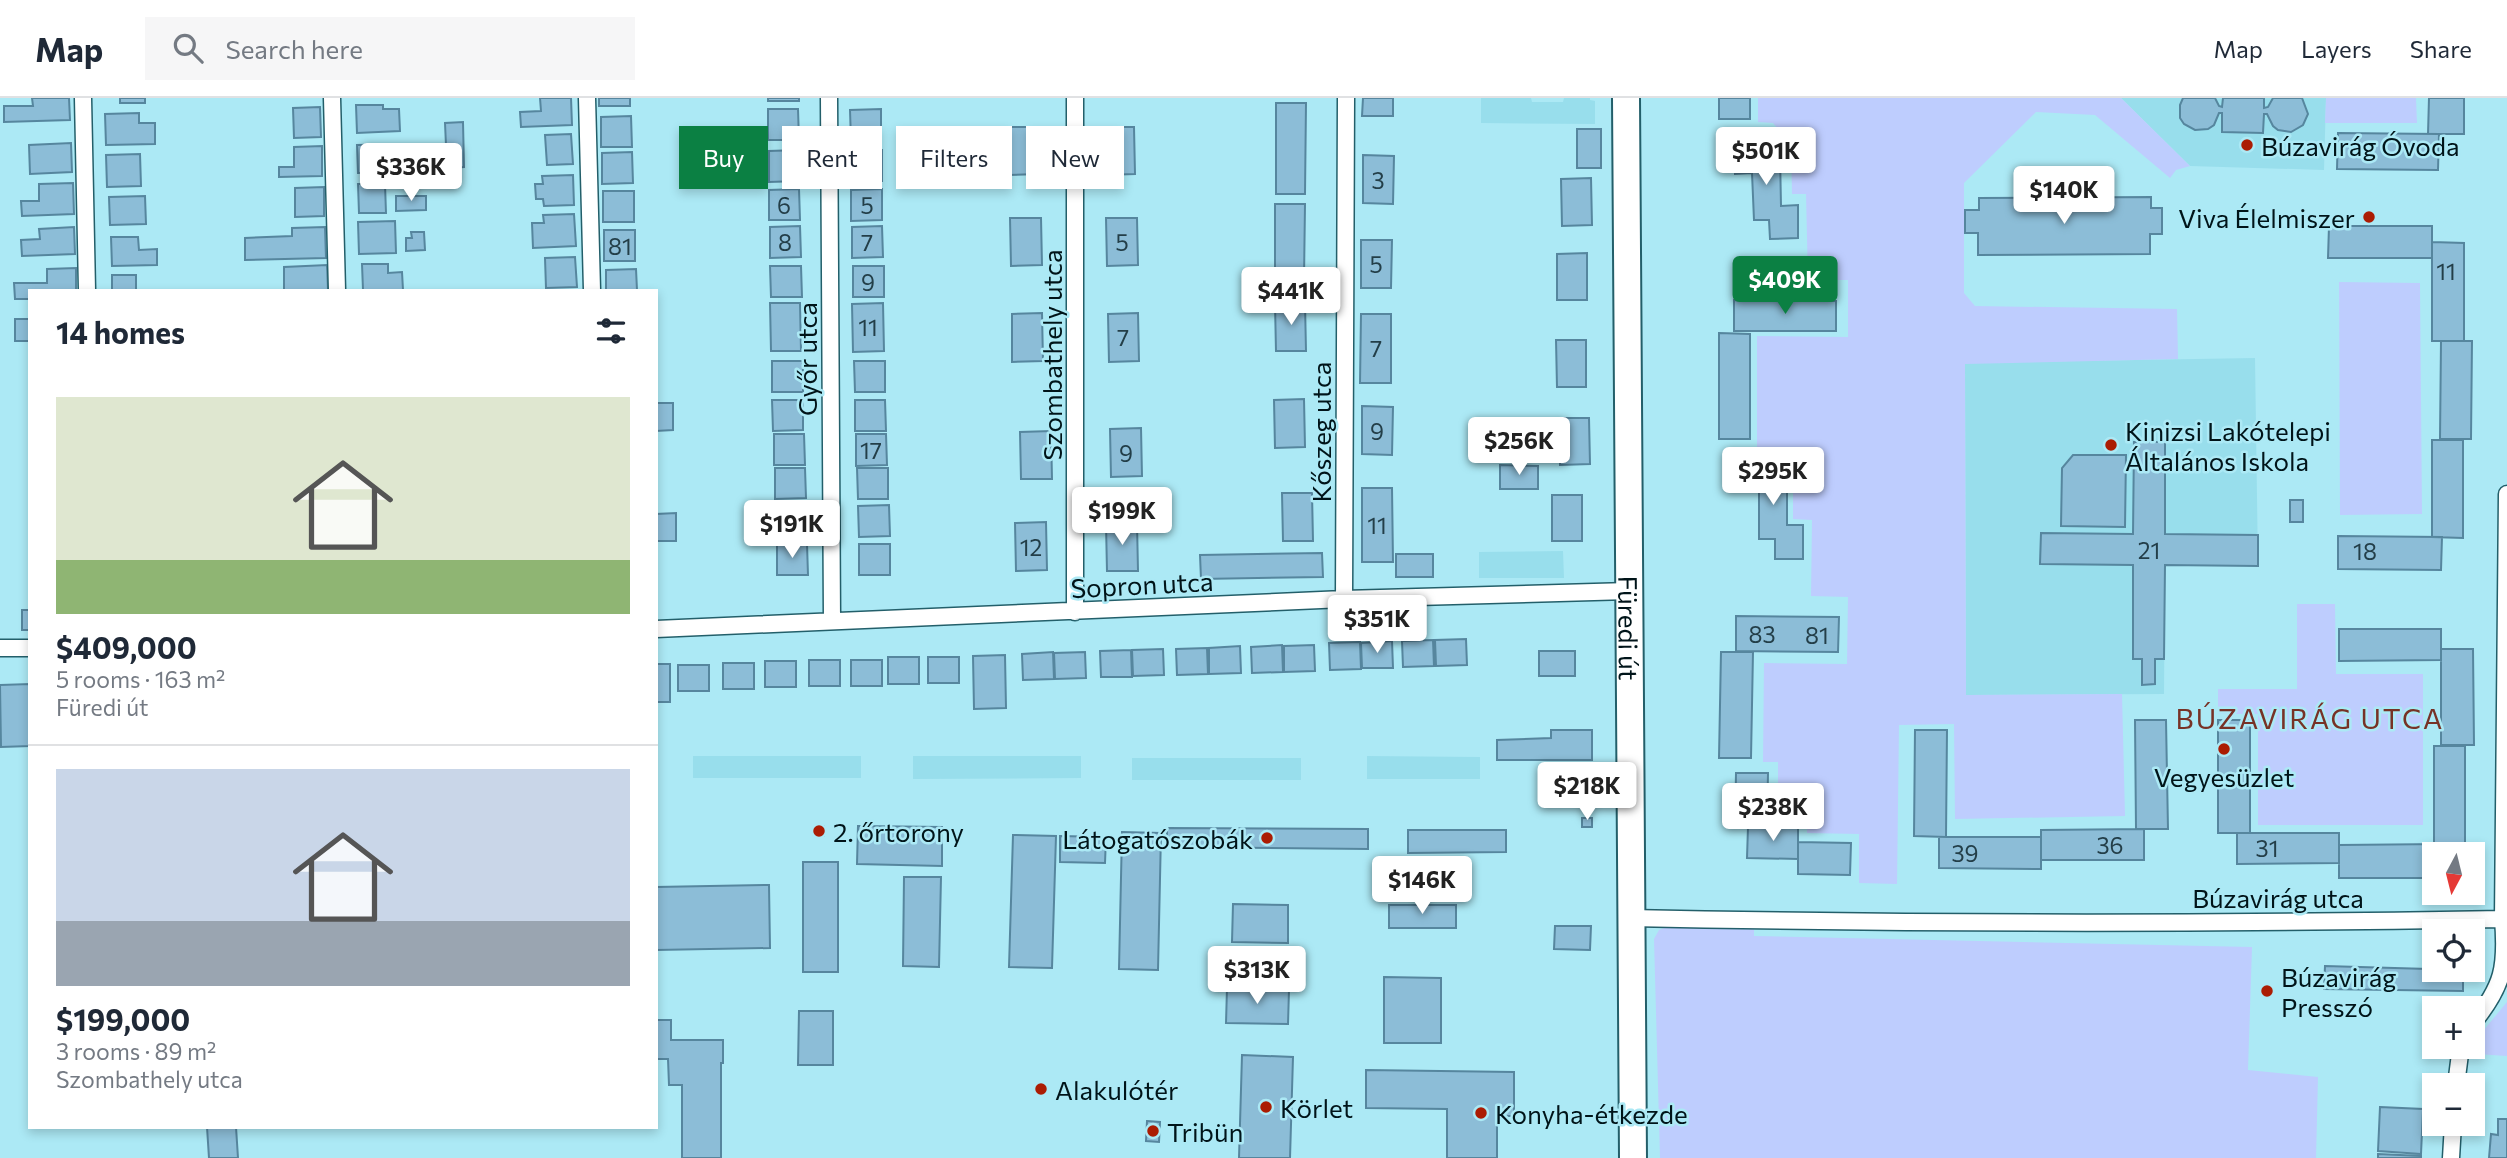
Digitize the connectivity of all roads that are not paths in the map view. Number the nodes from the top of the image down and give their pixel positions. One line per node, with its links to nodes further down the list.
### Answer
1 (83, 98): 8 (street)
2 (332, 98): 9 (street)
3 (587, 98): 10 (street)
4 (829, 98): 16 (street, Győr utca)
5 (1075, 98): 15 (street, Szombathely utca)
6 (1346, 98): 13 (street, Kőszeg utca)
7 (1626, 98): 12 (main road, Füredi út)
8 (87, 289)
9 (337, 289)
10 (593, 289)
11 (2507, 494): 14 (street)
12 (1629, 591): 13 (street, Sopron utca); 20 (main road, Füredi út)
13 (1344, 598): 15 (street, Sopron utca)
14 (2506, 600): 21 (street)
15 (1076, 612): 16 (street, Sopron utca)
16 (832, 620): 17 (street, Sopron utca)
17 (658, 629)
18 (0, 648): 19 (street)
19 (28, 648)
20 (1630, 918): 21 (street, Búzavirág utca); 24 (main road, Füredi út)
21 (2505, 919): 22 (street)
22 (2485, 1007)
23 (2452, 1136): 25 (street)
24 (1633, 1158)
25 (2451, 1158)

